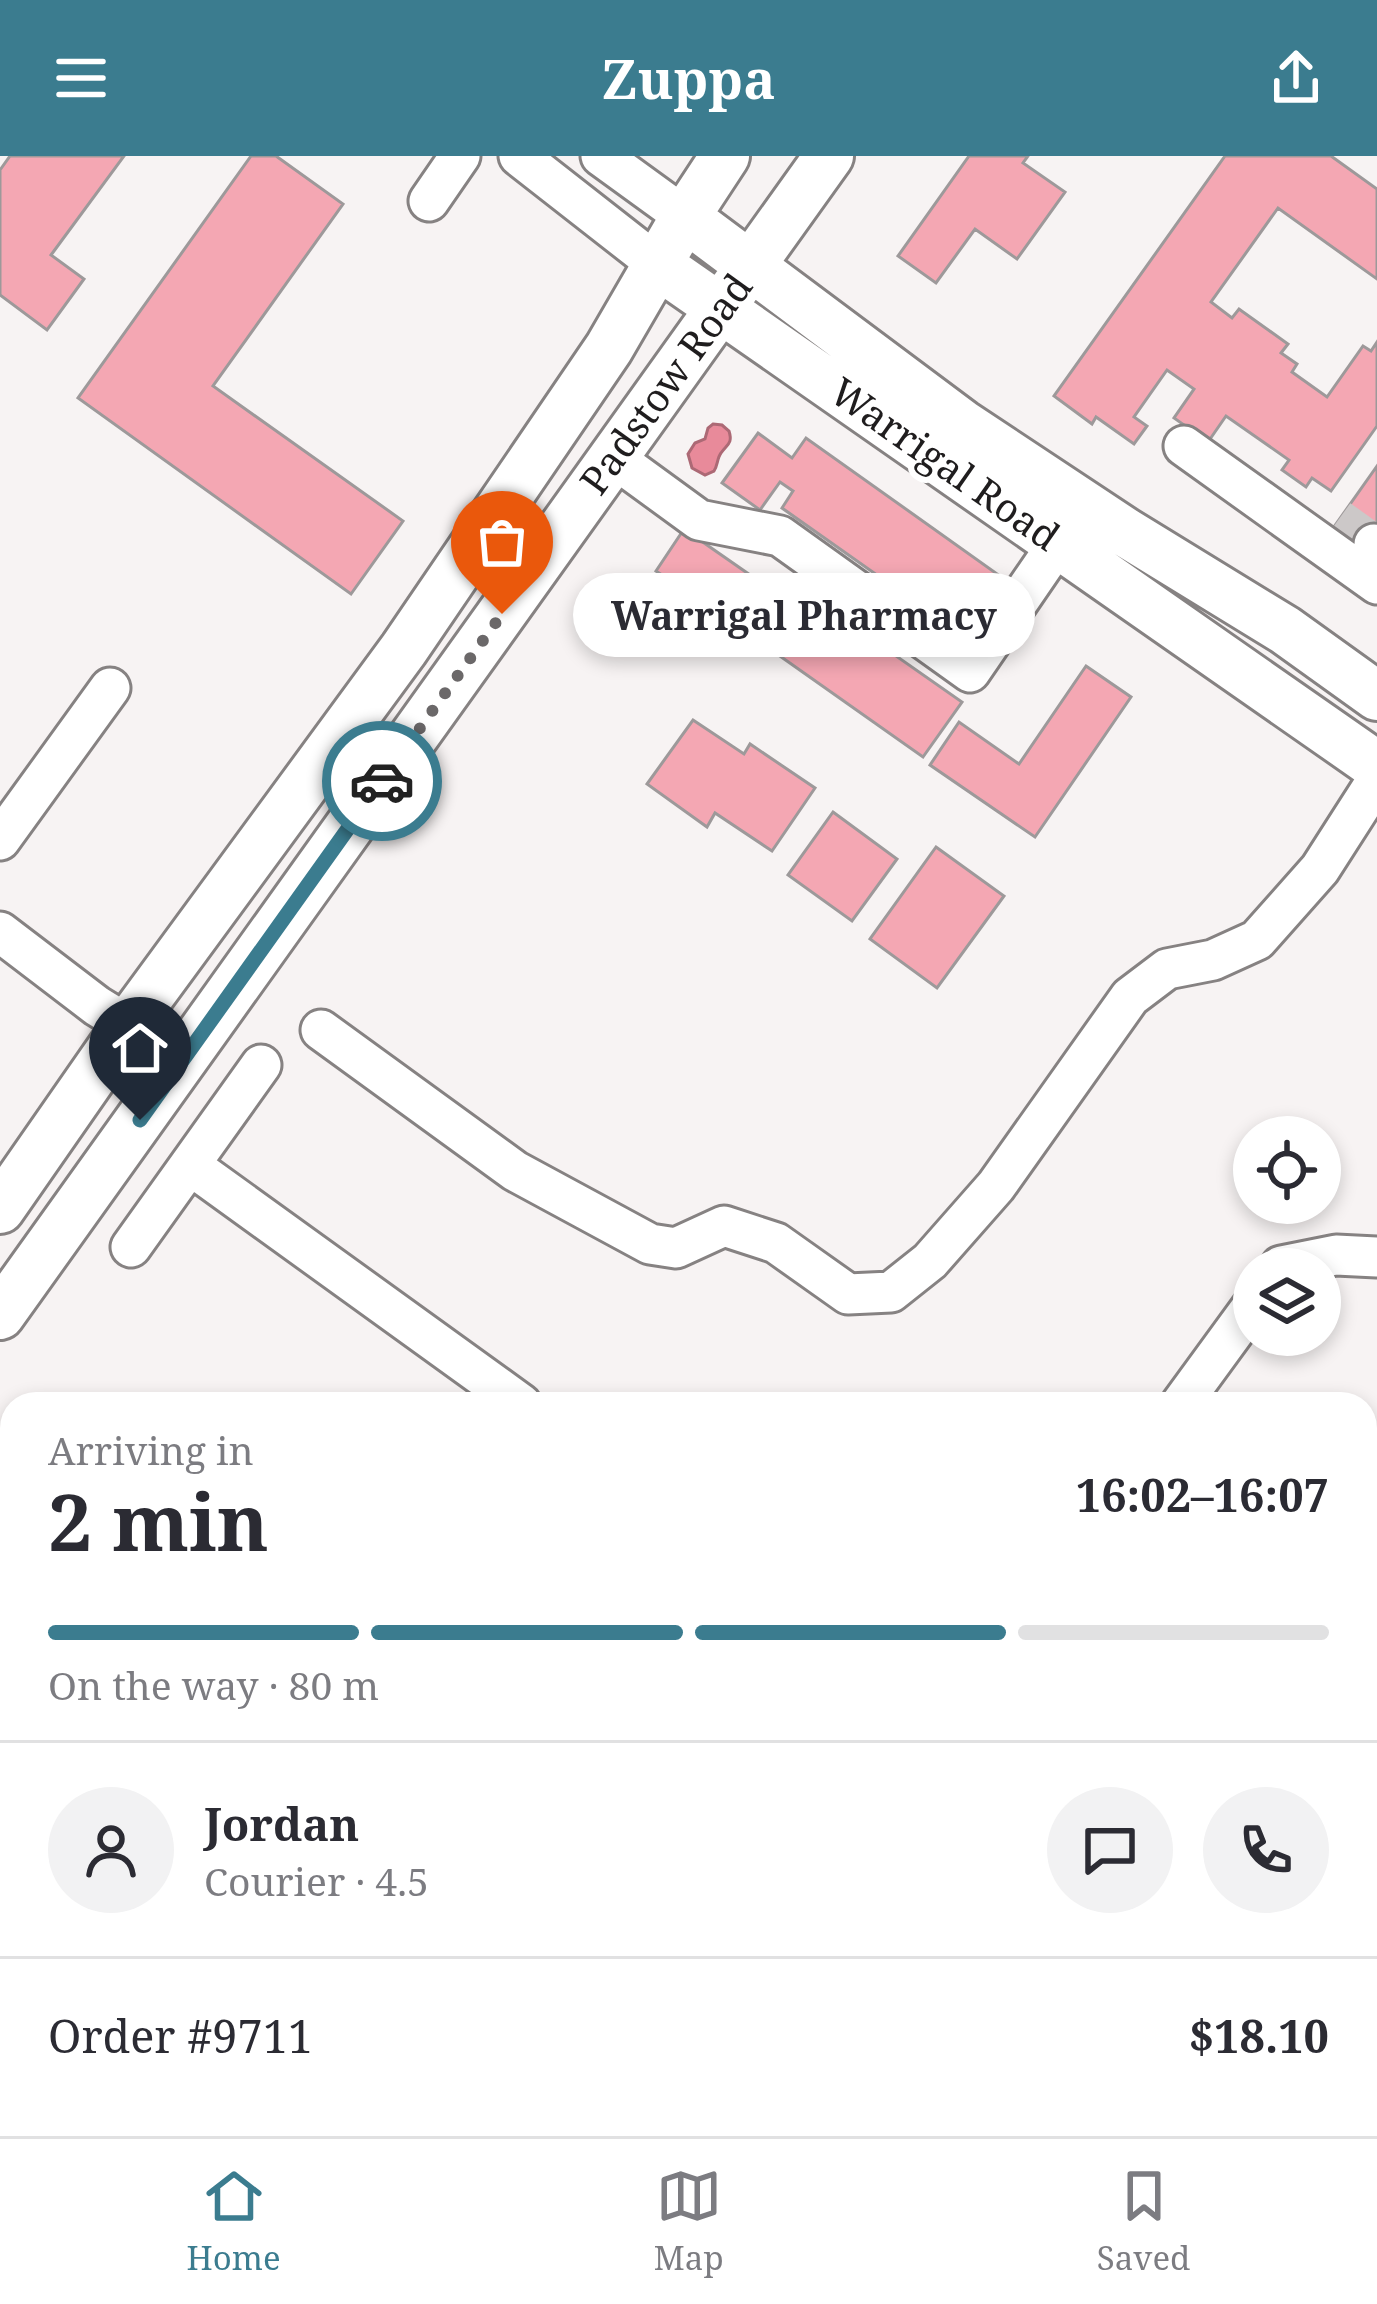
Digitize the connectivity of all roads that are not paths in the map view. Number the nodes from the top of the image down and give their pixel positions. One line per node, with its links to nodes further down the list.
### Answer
1 (460, 156): 6 (street)
2 (518, 156): 8 (street, Warrigal Road)
3 (601, 156): 7 (street, Warrigal Road)
4 (724, 156): 7 (main road, Padstow Road)
5 (829, 156): 9 (main road, Padstow Road)
6 (429, 201)
7 (685, 218): 8 (main road, Padstow Road); 9 (main road, Warrigal Road)
8 (657, 264): 10 (main road, Warrigal Road); 23 (main road, Padstow Road)
9 (751, 267): 10 (main road, Padstow Road); 18 (main road, Warrigal Road)
10 (720, 309): 12 (main road, Padstow Road); 15 (main road, Warrigal Road)
11 (1184, 446): 14 (street)
12 (614, 458): 15 (street); 31 (main road, Padstow Road)
13 (1339, 520): 14 (street)
14 (1294, 525): 16 (street)
15 (1059, 542): 19 (main road, Warrigal Road)
16 (1377, 584)
17 (110, 688): 21 (street)
18 (1377, 696)
19 (1377, 766)
20 (1377, 780): 24 (street)
21 (0, 840)
22 (0, 932): 23 (street)
23 (128, 1025): 27 (main road, Padstow Road)
24 (321, 1030)
25 (261, 1065): 26 (street)
26 (190, 1165): 28 (street); 33 (street)
27 (0, 1209)
28 (131, 1247)
29 (1341, 1256): 30 (street)
30 (1377, 1258)
31 (0, 1315)
32 (1233, 1333): 34 (street)
33 (504, 1392)
34 (1190, 1392)

